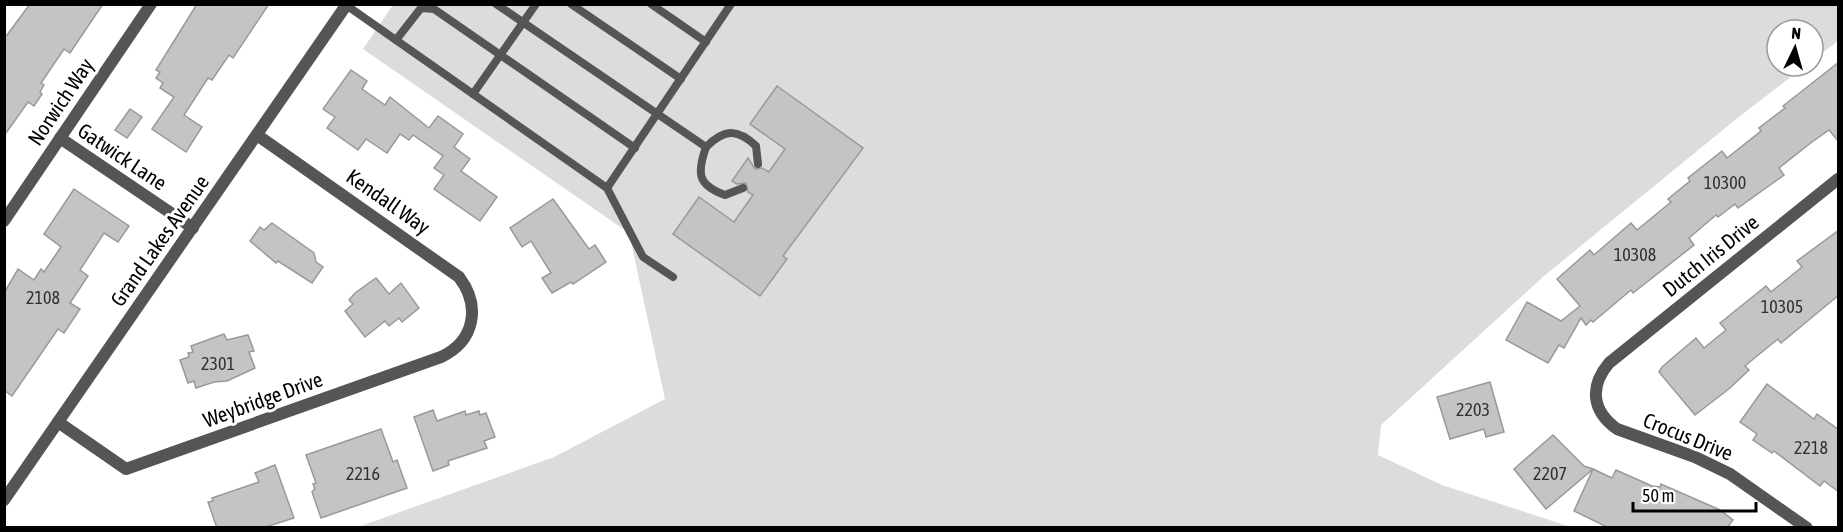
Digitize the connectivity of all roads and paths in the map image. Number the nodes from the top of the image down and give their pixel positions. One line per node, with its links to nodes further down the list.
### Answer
1 (151, 4): 16 (street, Norwich Way)
2 (496, 4): 8 (lane)
3 (536, 4): 8 (lane)
4 (571, 4): 12 (lane)
5 (651, 4): 10 (lane)
6 (731, 4): 10 (lane)
7 (346, 5): 9 (lane); 15 (street, Grand Lakes Avenue)
8 (524, 23): 11 (lane); 14 (lane)
9 (396, 40): 11 (lane); 13 (lane)
10 (706, 42): 12 (lane)
11 (501, 55): 13 (lane); 18 (lane)
12 (681, 79): 14 (lane)
13 (473, 94): 21 (lane)
14 (657, 114): 17 (lane); 18 (lane)
15 (257, 135): 24 (street, Grand Lakes Avenue); 26 (street, Kendall Way)
16 (60, 138): 23 (street, Norwich Way); 24 (street, Gatwick Lane)
17 (706, 147): 19 (lane); 22 (lane)
18 (635, 148): 21 (lane)
19 (758, 165)
20 (1839, 179): 27 (street, Dutch Iris Drive)
21 (608, 188): 25 (lane)
22 (743, 188)
23 (4, 221)
24 (193, 228): 28 (street, Grand Lakes Avenue)
25 (673, 277)
26 (473, 317): 28 (street, Weybridge Drive)
27 (1609, 363): 30 (street, Crocus Drive)
28 (58, 422): 29 (street, Grand Lakes Avenue)
29 (4, 500)
30 (1807, 528)

